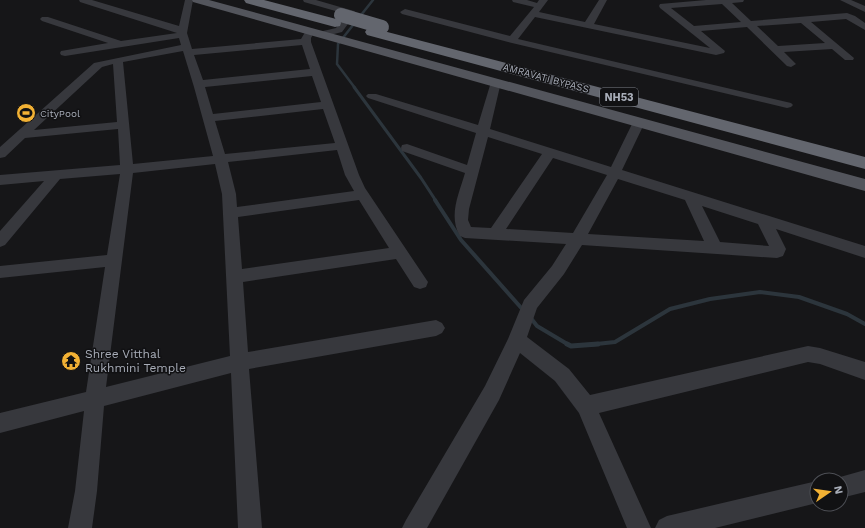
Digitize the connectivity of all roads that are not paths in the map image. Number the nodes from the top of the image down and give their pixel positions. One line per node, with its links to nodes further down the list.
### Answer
1 (83, 0): 25 (street)
2 (189, 0): 25 (street)
3 (197, 0): 23 (main road)
4 (250, 0): 17 (highway, AMRAVATI BYPASS / NH53)
5 (282, 0): 17 (highway, AMRAVATI BYPASS / NH53)
6 (307, 0): 23 (street)
7 (516, 0): 12 (street)
8 (603, 0): 19 (street)
9 (740, 0): 11 (street)
10 (844, 0): 13 (street)
11 (723, 1): 20 (street); 22 (street)
12 (542, 3): 15 (street)
13 (865, 9)
14 (405, 12): 24 (street)
15 (534, 14): 19 (street); 24 (street)
16 (45, 18): 26 (street)
17 (338, 19): 34 (highway, AMRAVATI BYPASS / NH53)
18 (803, 20): 20 (street); 21 (street); 27 (street)
19 (588, 25): 22 (street)
20 (750, 25): 22 (street); 28 (street)
21 (865, 27)
22 (693, 29)
23 (313, 36): 25 (street); 33 (street); 35 (main road)
24 (512, 40): 39 (street)
25 (185, 41): 26 (street); 31 (street); 36 (street)
26 (120, 44): 29 (street)
27 (833, 46): 28 (street); 30 (street)
28 (775, 49): 32 (street)
29 (65, 53)
30 (849, 58)
31 (118, 60): 42 (street); 44 (street)
32 (791, 64)
33 (316, 72): 36 (street); 38 (street)
34 (545, 74): 48 (highway, AMRAVATI BYPASS / NH53); 51 (highway, AMRAVATI BYPASS / NH53)
35 (496, 82): 41 (main road); 43 (street)
36 (199, 84): 40 (street)
37 (372, 96): 43 (street)
38 (327, 105): 40 (street); 45 (street)
39 (787, 105)
40 (209, 118): 50 (street)
41 (639, 122): 54 (street); 57 (main road)
42 (123, 125): 44 (street); 52 (street)
43 (483, 130): 47 (street); 53 (street)
44 (21, 135): 49 (street)
45 (342, 146): 50 (street); 58 (street)
46 (407, 148): 53 (street)
47 (550, 152): 54 (street); 62 (street)
48 (865, 153)
49 (0, 154)
50 (221, 160): 52 (street); 60 (street)
51 (865, 163)
52 (127, 169): 55 (street); 68 (street)
53 (472, 171): 62 (street)
54 (614, 172): 59 (street); 63 (street)
55 (56, 175): 56 (street); 64 (street)
56 (0, 180)
57 (865, 185)
58 (363, 195): 60 (street); 66 (street)
59 (690, 196): 61 (street); 65 (street)
60 (230, 213): 70 (street)
61 (763, 219): 65 (street); 67 (street)
62 (495, 234): 63 (street)
63 (577, 240): 65 (street); 73 (street)
64 (0, 241)
65 (715, 248)
66 (401, 252): 70 (street); 71 (street)
67 (865, 252)
68 (114, 260): 69 (street); 76 (street)
69 (0, 272)
70 (234, 277): 74 (street)
71 (420, 282)
72 (436, 328): 74 (street)
73 (518, 340): 77 (street); 84 (street)
74 (240, 362): 76 (street); 83 (street)
75 (865, 370): 77 (street)
76 (94, 400): 78 (street); 82 (street)
77 (586, 406): 85 (street)
78 (0, 423)
79 (865, 481): 80 (street)
80 (849, 484)
81 (809, 494): 86 (street)
82 (80, 528)
83 (250, 528)
84 (414, 528)
85 (639, 528)
86 (667, 528)

